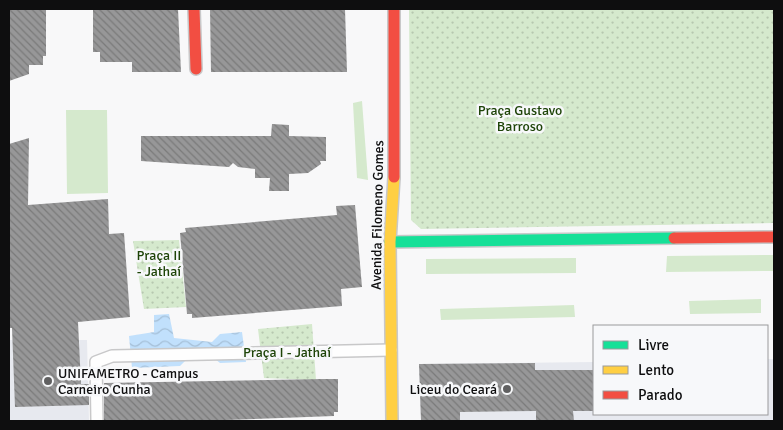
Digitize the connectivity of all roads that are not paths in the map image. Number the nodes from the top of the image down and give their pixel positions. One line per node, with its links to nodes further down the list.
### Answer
1 (194, 9): 3 (street)
2 (394, 9): 5 (street, Avenida Filomeno Gomes)
3 (196, 69)
4 (774, 237): 5 (street)
5 (390, 242): 6 (street, Avenida Filomeno Gomes)
6 (391, 350): 7 (lane); 8 (street, Avenida Filomeno Gomes)
7 (97, 421)
8 (392, 421)

